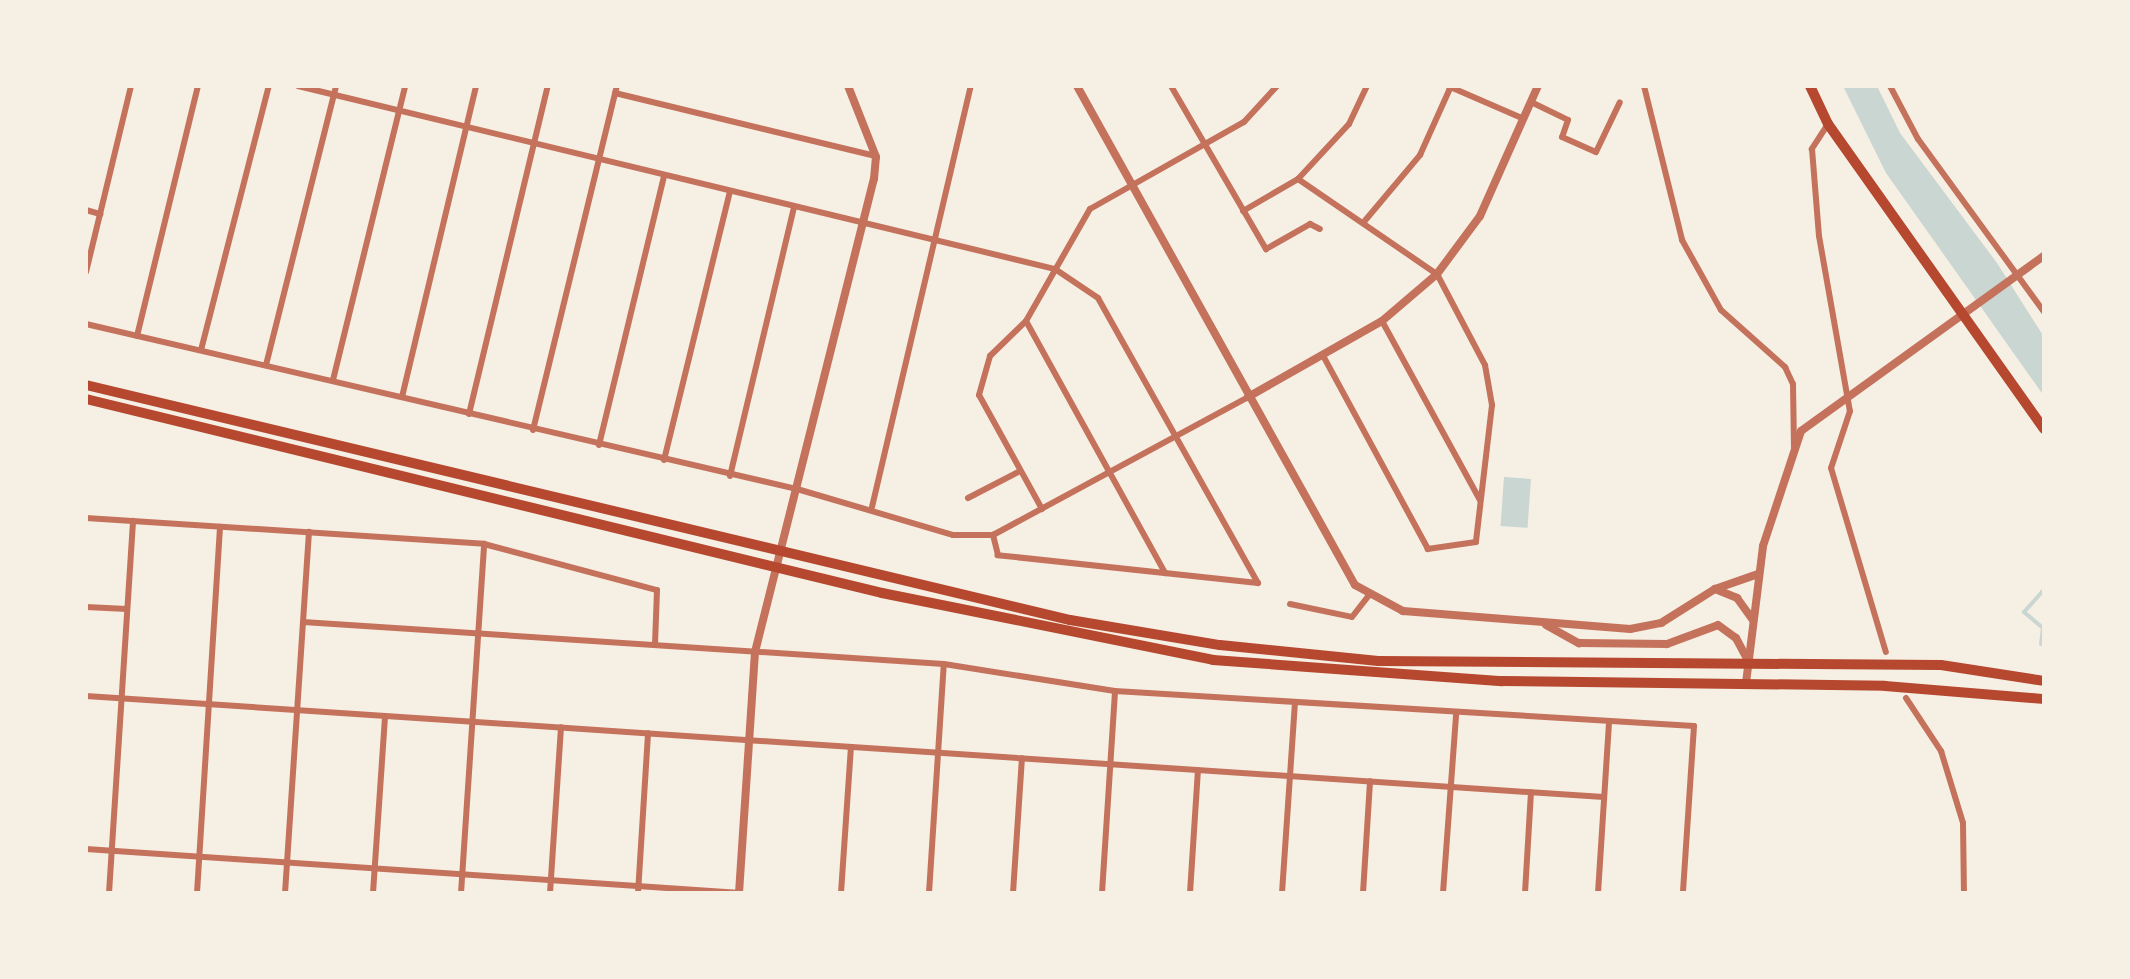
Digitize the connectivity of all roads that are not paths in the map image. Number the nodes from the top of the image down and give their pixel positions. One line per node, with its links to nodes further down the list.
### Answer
1 (131, 86): 39 (street)
2 (198, 86): 54 (street)
3 (269, 86): 55 (street)
4 (298, 86): 21 (street)
5 (336, 86): 21 (street)
6 (405, 86): 24 (street)
7 (476, 86): 27 (street)
8 (548, 86): 29 (street)
9 (848, 86): 30 (street)
10 (971, 86): 43 (street)
11 (1077, 86): 34 (street)
12 (1171, 86): 28 (street)
13 (1277, 86): 28 (street)
14 (1367, 86): 33 (street)
15 (1450, 86): 25 (street); 41 (street)
16 (1538, 86): 22 (street)
17 (1644, 86): 69 (street)
18 (1810, 86): 26 (main road)
19 (1890, 86): 48 (street)
20 (616, 89): 30 (street); 31 (street)
21 (333, 95): 24 (street); 57 (street)
22 (1531, 102): 23 (street); 25 (street)
23 (1620, 102)
24 (399, 111): 27 (street); 58 (street)
25 (1522, 118): 47 (street)
26 (1828, 124): 50 (main road); 60 (street)
27 (467, 128): 29 (street); 61 (street)
28 (1207, 144): 34 (street); 38 (street)
29 (534, 145): 31 (street); 64 (street)
30 (876, 157): 40 (street)
31 (599, 160): 32 (street); 66 (street)
32 (664, 176): 35 (street); 68 (street)
33 (1298, 179): 38 (street); 41 (street)
34 (1132, 186): 45 (street); 62 (street)
35 (730, 191): 36 (street); 70 (street)
36 (794, 207): 40 (street); 73 (street)
37 (86, 210): 39 (street)
38 (1243, 211): 42 (street)
39 (100, 214): 46 (street)
40 (862, 223): 43 (street); 74 (street)
41 (1363, 223): 47 (street)
42 (1320, 229)
43 (937, 241): 45 (street); 77 (street)
44 (2044, 256): 48 (street)
45 (1055, 269): 51 (street); 67 (street)
46 (86, 272)
47 (1437, 274): 52 (street); 76 (street)
48 (2018, 275): 49 (street); 50 (street)
49 (2044, 312)
50 (1960, 313): 60 (street); 65 (main road)
51 (1026, 321): 71 (street); 72 (street)
52 (1382, 321): 56 (street); 76 (street)
53 (86, 324): 54 (street)
54 (137, 336): 55 (street)
55 (201, 350): 57 (street)
56 (1323, 356): 62 (street); 76 (street)
57 (266, 365): 58 (street)
58 (333, 380): 61 (street)
59 (86, 385): 99 (main road)
60 (1849, 391): 69 (street); 98 (street)
61 (402, 397): 64 (street)
62 (1248, 397): 67 (street); 88 (street)
63 (86, 399): 102 (main road)
64 (469, 414): 66 (street)
65 (2044, 429)
66 (533, 430): 68 (street)
67 (1176, 435): 72 (street); 85 (street)
68 (599, 445): 70 (street)
69 (1794, 448): 86 (street)
70 (664, 460): 73 (street)
71 (1020, 471): 75 (street); 78 (street)
72 (1109, 472): 78 (street); 85 (street)
73 (730, 476): 74 (street)
74 (797, 489): 77 (street); 97 (street)
75 (968, 498)
76 (1480, 500)
77 (872, 507): 83 (street)
78 (1042, 509): 83 (street)
79 (86, 518): 80 (street)
80 (133, 521): 81 (street); 91 (street)
81 (220, 527): 82 (street); 109 (street)
82 (309, 532): 84 (street); 93 (street)
83 (993, 535): 85 (street)
84 (484, 544): 95 (street); 96 (street)
85 (1165, 573)
86 (1758, 574): 87 (street); 92 (street)
87 (1715, 589): 92 (street); 94 (street)
88 (1369, 595): 89 (street); 94 (street)
89 (1290, 604)
90 (86, 607): 91 (street)
91 (127, 609): 105 (street)
92 (1753, 620): 99 (street)
93 (303, 622): 95 (street); 110 (street)
94 (1546, 625): 99 (street)
95 (478, 634): 96 (street); 113 (street)
96 (655, 645): 97 (street)
97 (755, 652): 100 (street); 117 (street)
98 (1886, 652)
99 (1748, 661): 101 (main road); 102 (street)
100 (944, 664): 103 (street); 119 (street)
101 (2044, 681)
102 (1746, 683): 107 (main road)
103 (1115, 691): 108 (street); 121 (street)
104 (86, 696): 105 (street)
105 (121, 698): 109 (street); 129 (street)
106 (1906, 698): 154 (street)
107 (2044, 699)
108 (1295, 702): 111 (street); 123 (street)
109 (209, 704): 110 (street); 130 (street)
110 (297, 710): 112 (street); 131 (street)
111 (1456, 714): 114 (street); 125 (street)
112 (385, 716): 113 (street); 132 (street)
113 (472, 722): 115 (street); 133 (street)
114 (1609, 723): 127 (street); 153 (street)
115 (561, 727): 116 (street); 134 (street)
116 (648, 733): 117 (street); 135 (street)
117 (749, 740): 118 (street); 142 (street)
118 (851, 747): 119 (street); 143 (street)
119 (938, 753): 120 (street); 144 (street)
120 (1022, 758): 121 (street); 145 (street)
121 (1111, 764): 122 (street); 146 (street)
122 (1198, 770): 123 (street); 147 (street)
123 (1290, 776): 124 (street); 148 (street)
124 (1370, 781): 125 (street); 149 (street)
125 (1451, 787): 126 (street); 150 (street)
126 (1531, 792): 127 (street); 151 (street)
127 (1604, 797): 152 (street)
128 (86, 849): 129 (street)
129 (111, 851): 130 (street); 136 (street)
130 (199, 857): 131 (street); 137 (street)
131 (287, 863): 132 (street); 138 (street)
132 (375, 869): 133 (street); 139 (street)
133 (462, 874): 134 (street); 140 (street)
134 (550, 880): 135 (street); 141 (street)
135 (638, 890): 142 (street)
136 (109, 893)
137 (197, 893)
138 (285, 893)
139 (373, 893)
140 (461, 893)
141 (550, 893)
142 (740, 893)
143 (841, 893)
144 (929, 893)
145 (1013, 893)
146 (1102, 893)
147 (1190, 893)
148 (1282, 893)
149 (1363, 893)
150 (1443, 893)
151 (1525, 893)
152 (1598, 893)
153 (1683, 893)
154 (1964, 893)

